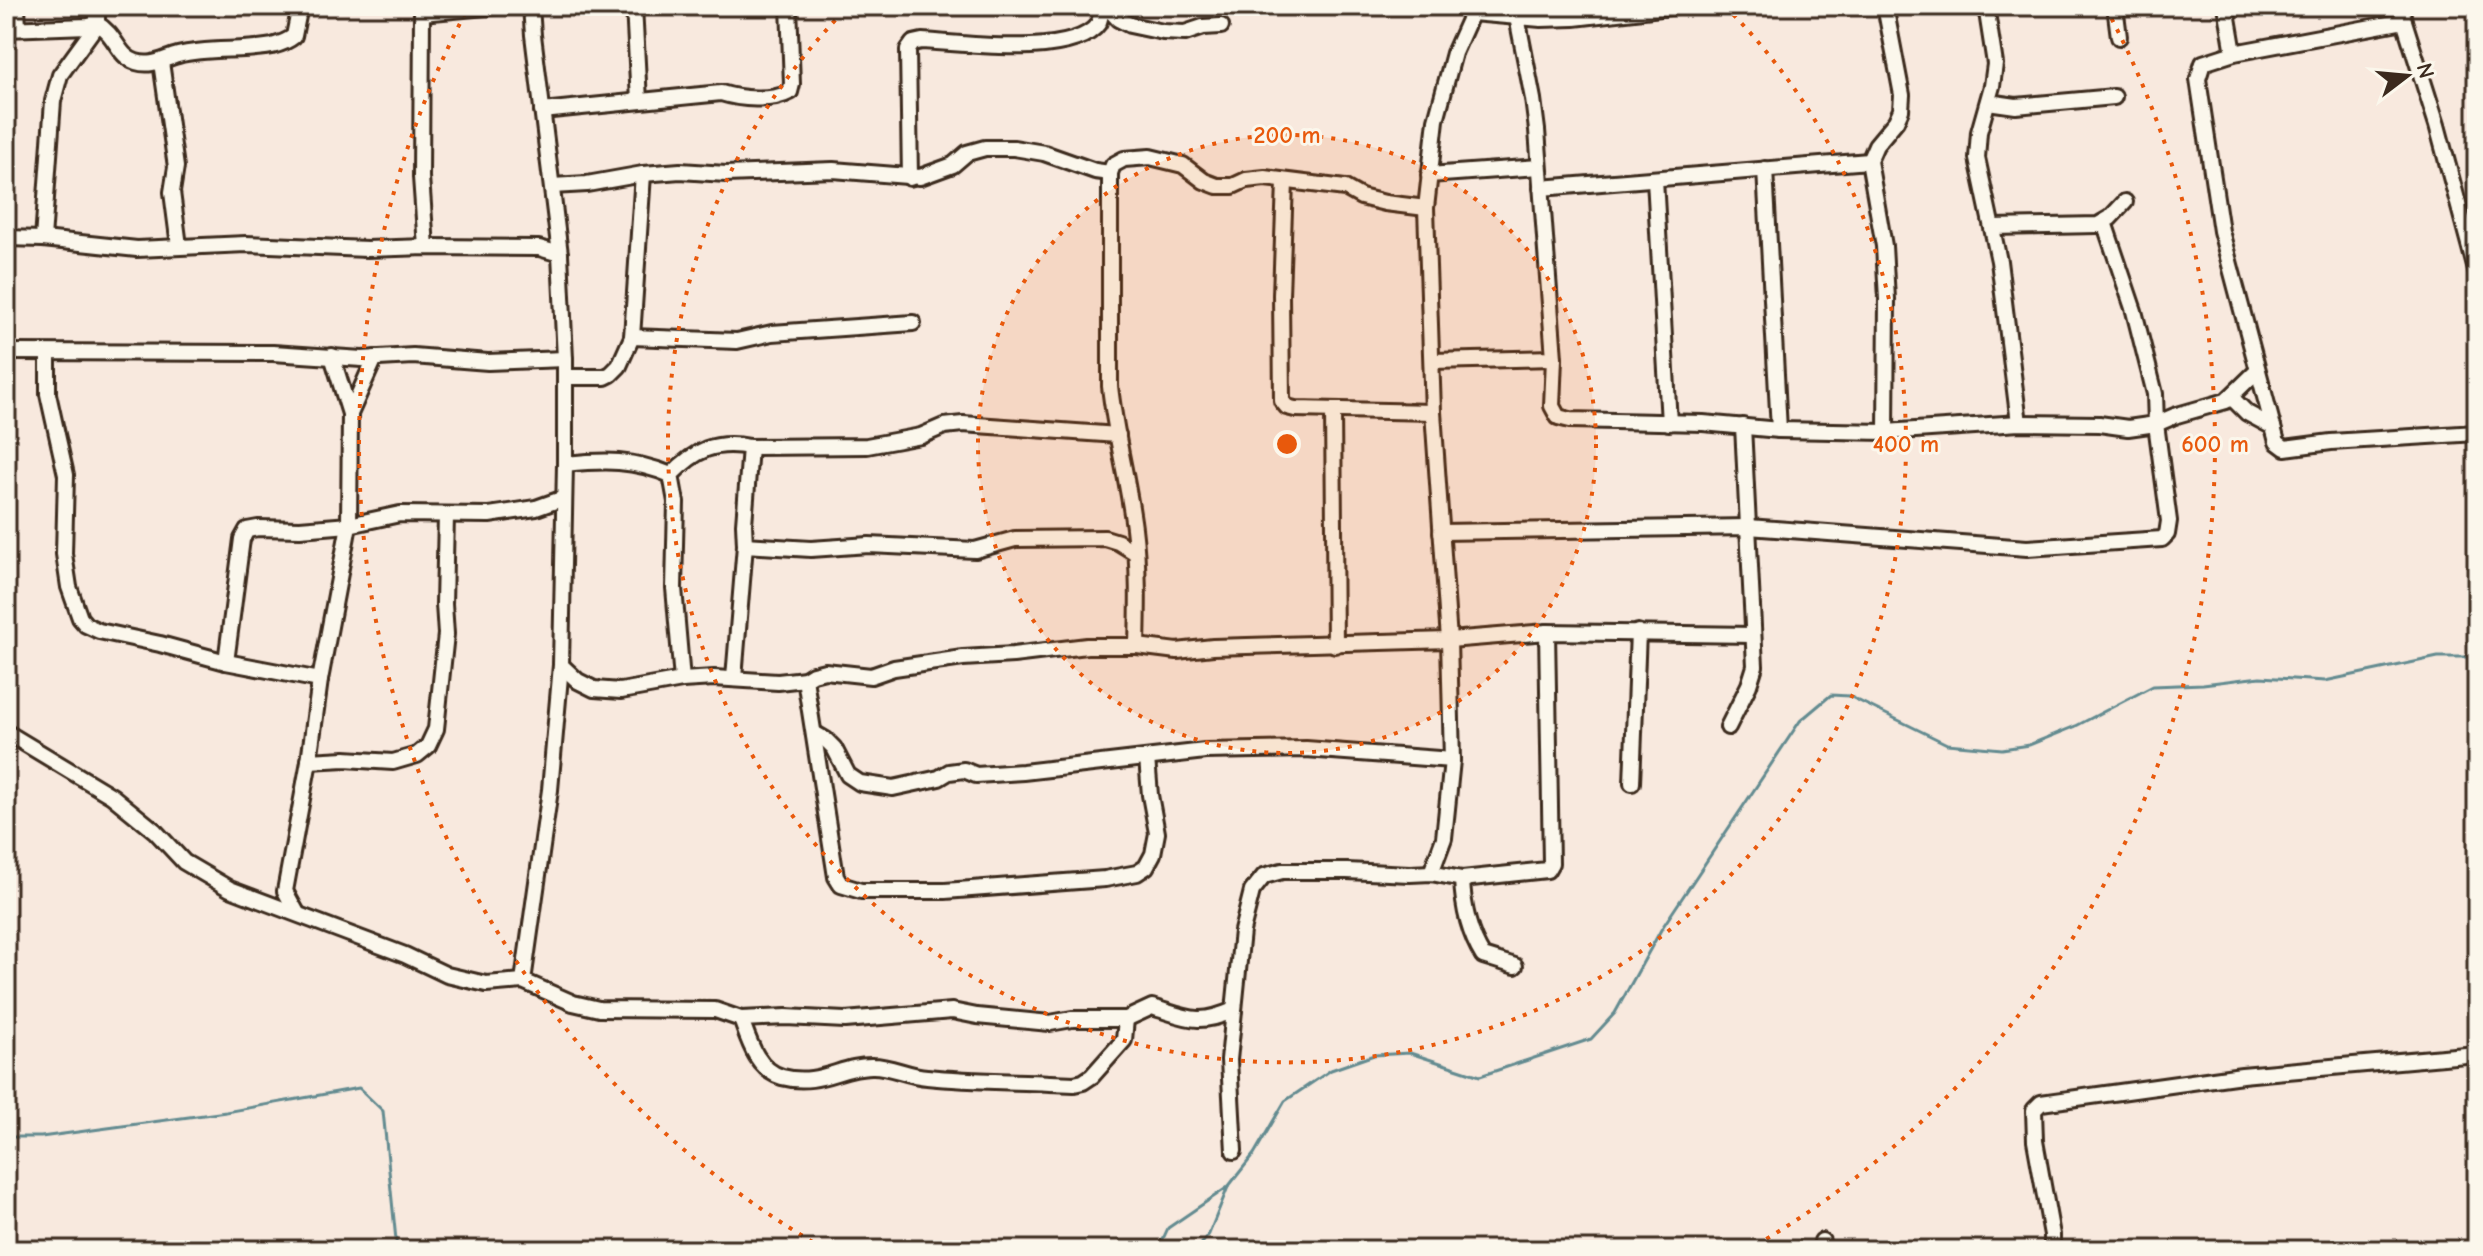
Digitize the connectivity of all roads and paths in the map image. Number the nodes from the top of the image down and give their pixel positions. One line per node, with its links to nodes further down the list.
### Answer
1 (17, 6): 21 (street)
2 (97, 6): 19 (street)
3 (300, 6): 24 (street)
4 (496, 6): 47 (street)
5 (531, 6): 28 (street)
6 (634, 6): 26 (street)
7 (789, 6): 26 (street)
8 (1104, 6): 20 (street); 35 (street)
9 (1678, 6): 15 (street)
10 (1885, 6): 29 (street)
11 (1986, 6): 27 (street)
12 (2115, 6): 22 (street)
13 (2226, 6): 23 (street)
14 (2401, 6): 18 (street)
15 (1645, 8): 17 (street)
16 (1472, 9): 17 (street); 34 (street)
17 (1517, 17): 30 (street)
18 (2404, 21): 23 (street); 49 (street)
19 (97, 24): 21 (street); 24 (street); 45 (street)
20 (1221, 26)
21 (12, 29)
22 (2119, 37)
23 (2234, 53): 59 (street)
24 (161, 62): 46 (street)
25 (2114, 97): 27 (street)
26 (639, 101): 28 (street)
27 (1988, 102): 43 (street)
28 (542, 111): 38 (street)
29 (1869, 161): 31 (street); 71 (street)
30 (1539, 167): 34 (street); 39 (street)
31 (1765, 169): 36 (street); 70 (street)
32 (1110, 173): 35 (street); 37 (street); 73 (street)
33 (643, 174): 35 (street); 38 (street); 51 (street)
34 (1429, 175): 41 (street)
35 (910, 178)
36 (1655, 179): 39 (street); 65 (street)
37 (1285, 182): 41 (street); 62 (street)
38 (552, 186): 48 (street)
39 (1541, 188): 56 (street)
40 (2125, 202): 42 (street)
41 (1426, 208): 58 (street)
42 (2104, 222): 43 (street); 67 (street)
43 (1993, 227): 66 (street)
44 (6, 238): 45 (street)
45 (43, 239): 46 (street)
46 (179, 246): 47 (street)
47 (426, 247): 48 (street)
48 (560, 254): 57 (street)
49 (2477, 274)
50 (913, 323): 51 (street)
51 (632, 337): 60 (street)
52 (6, 352): 53 (street)
53 (48, 354): 54 (street); 90 (street)
54 (332, 356): 55 (street); 64 (street)
55 (375, 358): 57 (street); 64 (street)
56 (1554, 358): 58 (street); 65 (street)
57 (565, 359): 60 (street)
58 (1432, 361): 63 (street)
59 (2257, 371): 61 (street); 69 (street)
60 (565, 377): 75 (street)
61 (2231, 397): 67 (street); 69 (street)
62 (1333, 411): 63 (street); 88 (street)
63 (1433, 412): 81 (street)
64 (350, 414): 79 (street)
65 (1669, 423): 68 (street)
66 (2019, 423): 67 (street); 71 (street)
67 (2156, 424): 80 (street)
68 (1743, 426): 70 (street); 80 (street)
69 (2273, 427): 72 (street)
70 (1779, 430): 71 (street)
71 (1886, 432)
72 (2477, 433)
73 (1118, 435): 74 (street); 83 (street)
74 (750, 447): 76 (street); 82 (street)
75 (565, 464): 76 (street); 77 (street)
76 (671, 475): 95 (street)
77 (564, 498): 78 (street); 91 (street)
78 (446, 516): 79 (street); 101 (street)
79 (349, 525): 90 (street); 94 (street)
80 (1748, 527): 81 (street); 86 (street)
81 (1441, 532): 87 (street)
82 (745, 545): 83 (street); 92 (street)
83 (1136, 553): 89 (street)
84 (1547, 632): 85 (street); 87 (street); 104 (street)
85 (1638, 632): 86 (street); 102 (street)
86 (1753, 635): 96 (street)
87 (1449, 640): 88 (street); 100 (street)
88 (1335, 645): 89 (street)
89 (1137, 646): 93 (street)
90 (226, 662): 94 (street)
91 (561, 665): 95 (street); 109 (street)
92 (734, 678): 93 (street); 95 (street)
93 (805, 679): 98 (street)
94 (320, 680): 101 (street)
95 (682, 680)
96 (1728, 727)
97 (6, 732): 106 (street)
98 (814, 733): 99 (street); 99 (street)
99 (1147, 758): 100 (street)
100 (1452, 760): 103 (street)
101 (309, 761): 105 (street)
102 (1632, 783)
103 (1431, 873): 104 (street); 110 (street)
104 (1462, 879): 108 (street)
105 (285, 891): 106 (street); 107 (street)
106 (267, 903): 107 (street)
107 (297, 913): 109 (street)
108 (1515, 966)
109 (523, 981): 111 (street)
110 (1234, 1010): 112 (street); 114 (street)
111 (741, 1019): 112 (street); 112 (street)
112 (1126, 1019)
113 (2477, 1054): 115 (street)
114 (1234, 1151)
115 (2052, 1250)

